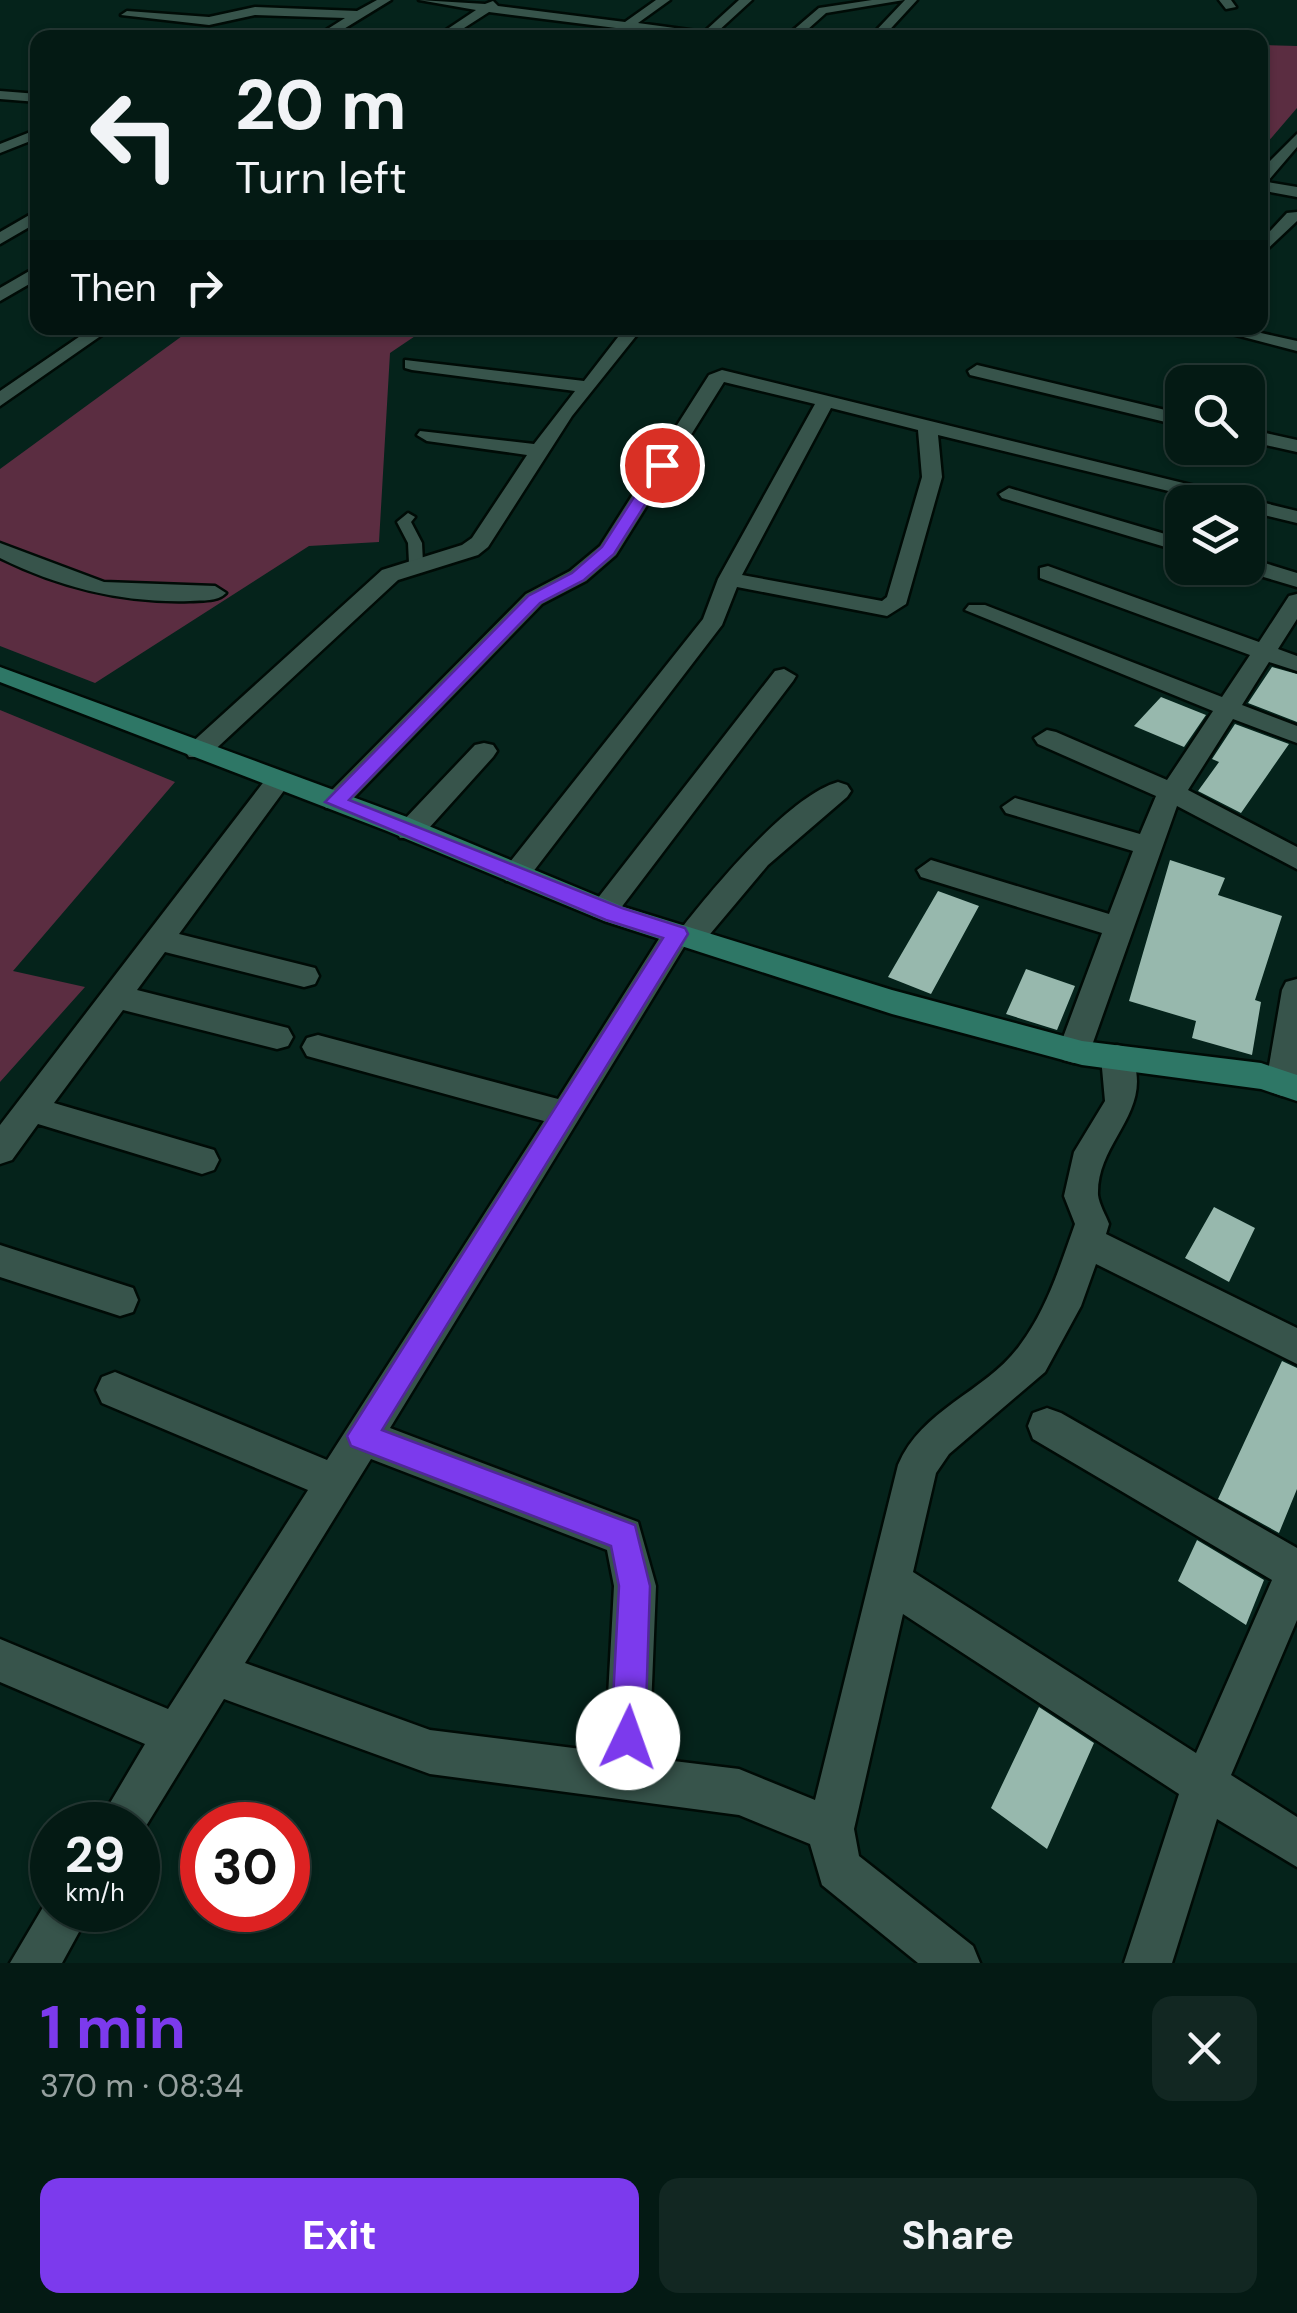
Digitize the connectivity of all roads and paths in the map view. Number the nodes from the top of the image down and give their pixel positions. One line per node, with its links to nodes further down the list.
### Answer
1 (140, 0): 14 (street)
2 (242, 0): 13 (street); 16 (street)
3 (384, 0): 13 (street)
4 (424, 0): 11 (street)
5 (502, 0): 11 (street)
6 (582, 0): 15 (street)
7 (664, 0): 17 (street)
8 (746, 0): 24 (street)
9 (898, 0): 25 (street)
10 (911, 0): 26 (street)
11 (488, 8): 15 (street); 21 (street)
12 (128, 15): 14 (street)
13 (358, 15): 16 (street); 20 (street)
14 (147, 16): 16 (street)
15 (556, 16): 17 (street); 18 (street)
16 (209, 22): 19 (street)
17 (627, 25): 22 (street); 23 (street)
18 (544, 27)
19 (196, 30)
20 (333, 30)
21 (455, 30)
22 (620, 30)
23 (664, 30)
24 (714, 30)
25 (799, 30)
26 (882, 30)
27 (0, 95): 28 (street)
28 (30, 97)
29 (30, 136): 31 (street)
30 (1297, 138): 33 (street)
31 (0, 150): 32 (street)
32 (30, 156)
33 (1268, 173)
34 (1268, 185): 35 (street)
35 (1297, 192)
36 (30, 219): 38 (street)
37 (1291, 224): 39 (street)
38 (0, 239)
39 (1268, 244)
40 (30, 276): 41 (street)
41 (0, 296)
42 (92, 335): 50 (street)
43 (627, 335): 48 (street)
44 (1249, 335): 45 (street)
45 (1297, 346)
46 (412, 364): 48 (street)
47 (977, 372): 51 (street)
48 (590, 387): 56 (street)
49 (828, 398): 52 (street); 67 (street); 84 (street)
50 (0, 400)
51 (1165, 416)
52 (927, 424): 57 (street); 67 (street)
53 (427, 435): 56 (street)
54 (1265, 439): 55 (street)
55 (1297, 446)
56 (540, 451): 64 (street)
57 (1170, 485)
58 (1009, 494): 62 (street)
59 (1265, 510): 61 (street)
60 (408, 517): 64 (lane)
61 (1297, 518)
62 (1165, 541)
63 (0, 550): 69 (street)
64 (416, 563): 79 (street)
65 (1265, 570): 68 (street)
66 (1048, 573): 72 (street)
67 (729, 579): 90 (street)
68 (1297, 580)
69 (215, 593)
70 (1297, 601): 72 (street)
71 (978, 610): 76 (street)
72 (1263, 651): 73 (street); 76 (street)
73 (1297, 664)
74 (0, 674): 79 (street)
75 (784, 676): 91 (street)
76 (1226, 708): 77 (street); 83 (street)
77 (1297, 736)
78 (1047, 738): 83 (street)
79 (198, 750): 81 (street)
80 (484, 751): 86 (street)
81 (278, 781): 84 (street); 94 (street)
82 (838, 791): 93 (street)
83 (1175, 794): 87 (street); 88 (street)
84 (335, 802): 86 (street)
85 (1015, 806): 87 (street)
86 (410, 831): 90 (street)
87 (1149, 846): 92 (street)
88 (1297, 859)
89 (931, 870): 92 (street)
90 (516, 874): 91 (street)
91 (604, 910): 93 (street)
92 (1119, 928): 100 (street)
93 (683, 936): 100 (street); 104 (street)
94 (161, 940): 95 (street); 97 (street)
95 (304, 976)
96 (1297, 990): 102 (street)
97 (118, 997): 98 (street); 103 (street)
98 (276, 1037)
99 (318, 1047): 104 (street)
100 (1074, 1051): 101 (street)
101 (1117, 1057): 102 (street); 107 (street)
102 (1290, 1086)
103 (31, 1110): 105 (street); 106 (street)
104 (566, 1114): 113 (street)
105 (0, 1150)
106 (202, 1160)
107 (1087, 1242): 110 (street); 115 (street)
108 (0, 1261): 109 (street)
109 (120, 1300)
110 (1297, 1347)
111 (115, 1390): 114 (street)
112 (1047, 1426): 120 (street)
113 (361, 1436): 114 (street); 119 (street)
114 (332, 1481): 117 (street)
115 (892, 1582): 120 (street); 122 (street)
116 (0, 1660): 118 (street)
117 (215, 1674): 118 (street); 119 (street)
118 (177, 1734): 121 (street)
119 (626, 1776): 122 (street)
120 (1205, 1784): 123 (street); 127 (street)
121 (134, 1802)
122 (831, 1829): 126 (street)
123 (1297, 1844)
124 (53, 1932): 125 (street)
125 (34, 1963)
126 (956, 1963)
127 (1148, 1963)

